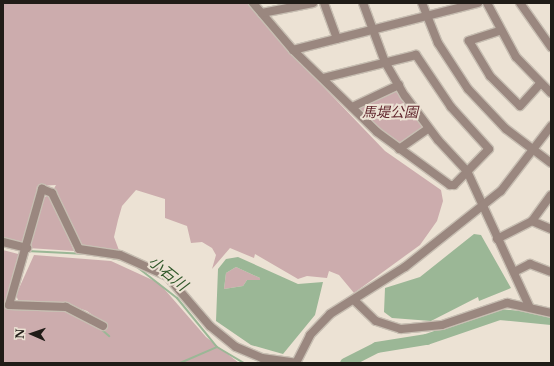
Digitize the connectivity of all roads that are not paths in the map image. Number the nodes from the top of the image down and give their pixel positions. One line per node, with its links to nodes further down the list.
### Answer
1 (253, 3): 9 (street)
2 (313, 3): 9 (street)
3 (324, 3): 13 (street)
4 (363, 3): 11 (street)
5 (422, 3): 10 (street)
6 (478, 3): 10 (street)
7 (487, 3): 12 (street)
8 (520, 3): 14 (street)
9 (262, 13): 15 (street)
10 (427, 16): 11 (street); 25 (street)
11 (372, 29): 13 (street); 16 (street)
12 (500, 31): 18 (street); 18 (street)
13 (337, 39): 15 (street)
14 (551, 47)
15 (293, 50): 17 (street)
16 (385, 62): 17 (street); 19 (street); 27 (street)
17 (323, 78): 21 (street)
18 (540, 84): 20 (street)
19 (399, 85): 21 (street); 23 (street)
20 (551, 93)
21 (352, 107): 24 (street)
22 (551, 126): 25 (street)
23 (428, 129): 24 (street); 27 (street)
24 (399, 149): 27 (street)
25 (533, 152): 26 (street); 29 (street)
26 (551, 164)
27 (467, 171): 29 (street)
28 (551, 195): 30 (street)
29 (483, 204): 32 (street); 37 (street)
30 (532, 221): 31 (street); 32 (street)
31 (551, 229)
32 (497, 239): 35 (street)
33 (3, 242): 34 (street)
34 (26, 250): 40 (street); 41 (street)
35 (514, 272): 36 (street); 38 (street)
36 (551, 272)
37 (354, 300): 38 (street); 41 (street)
38 (529, 306): 39 (street)
39 (551, 313)
40 (103, 326)
41 (296, 363)

